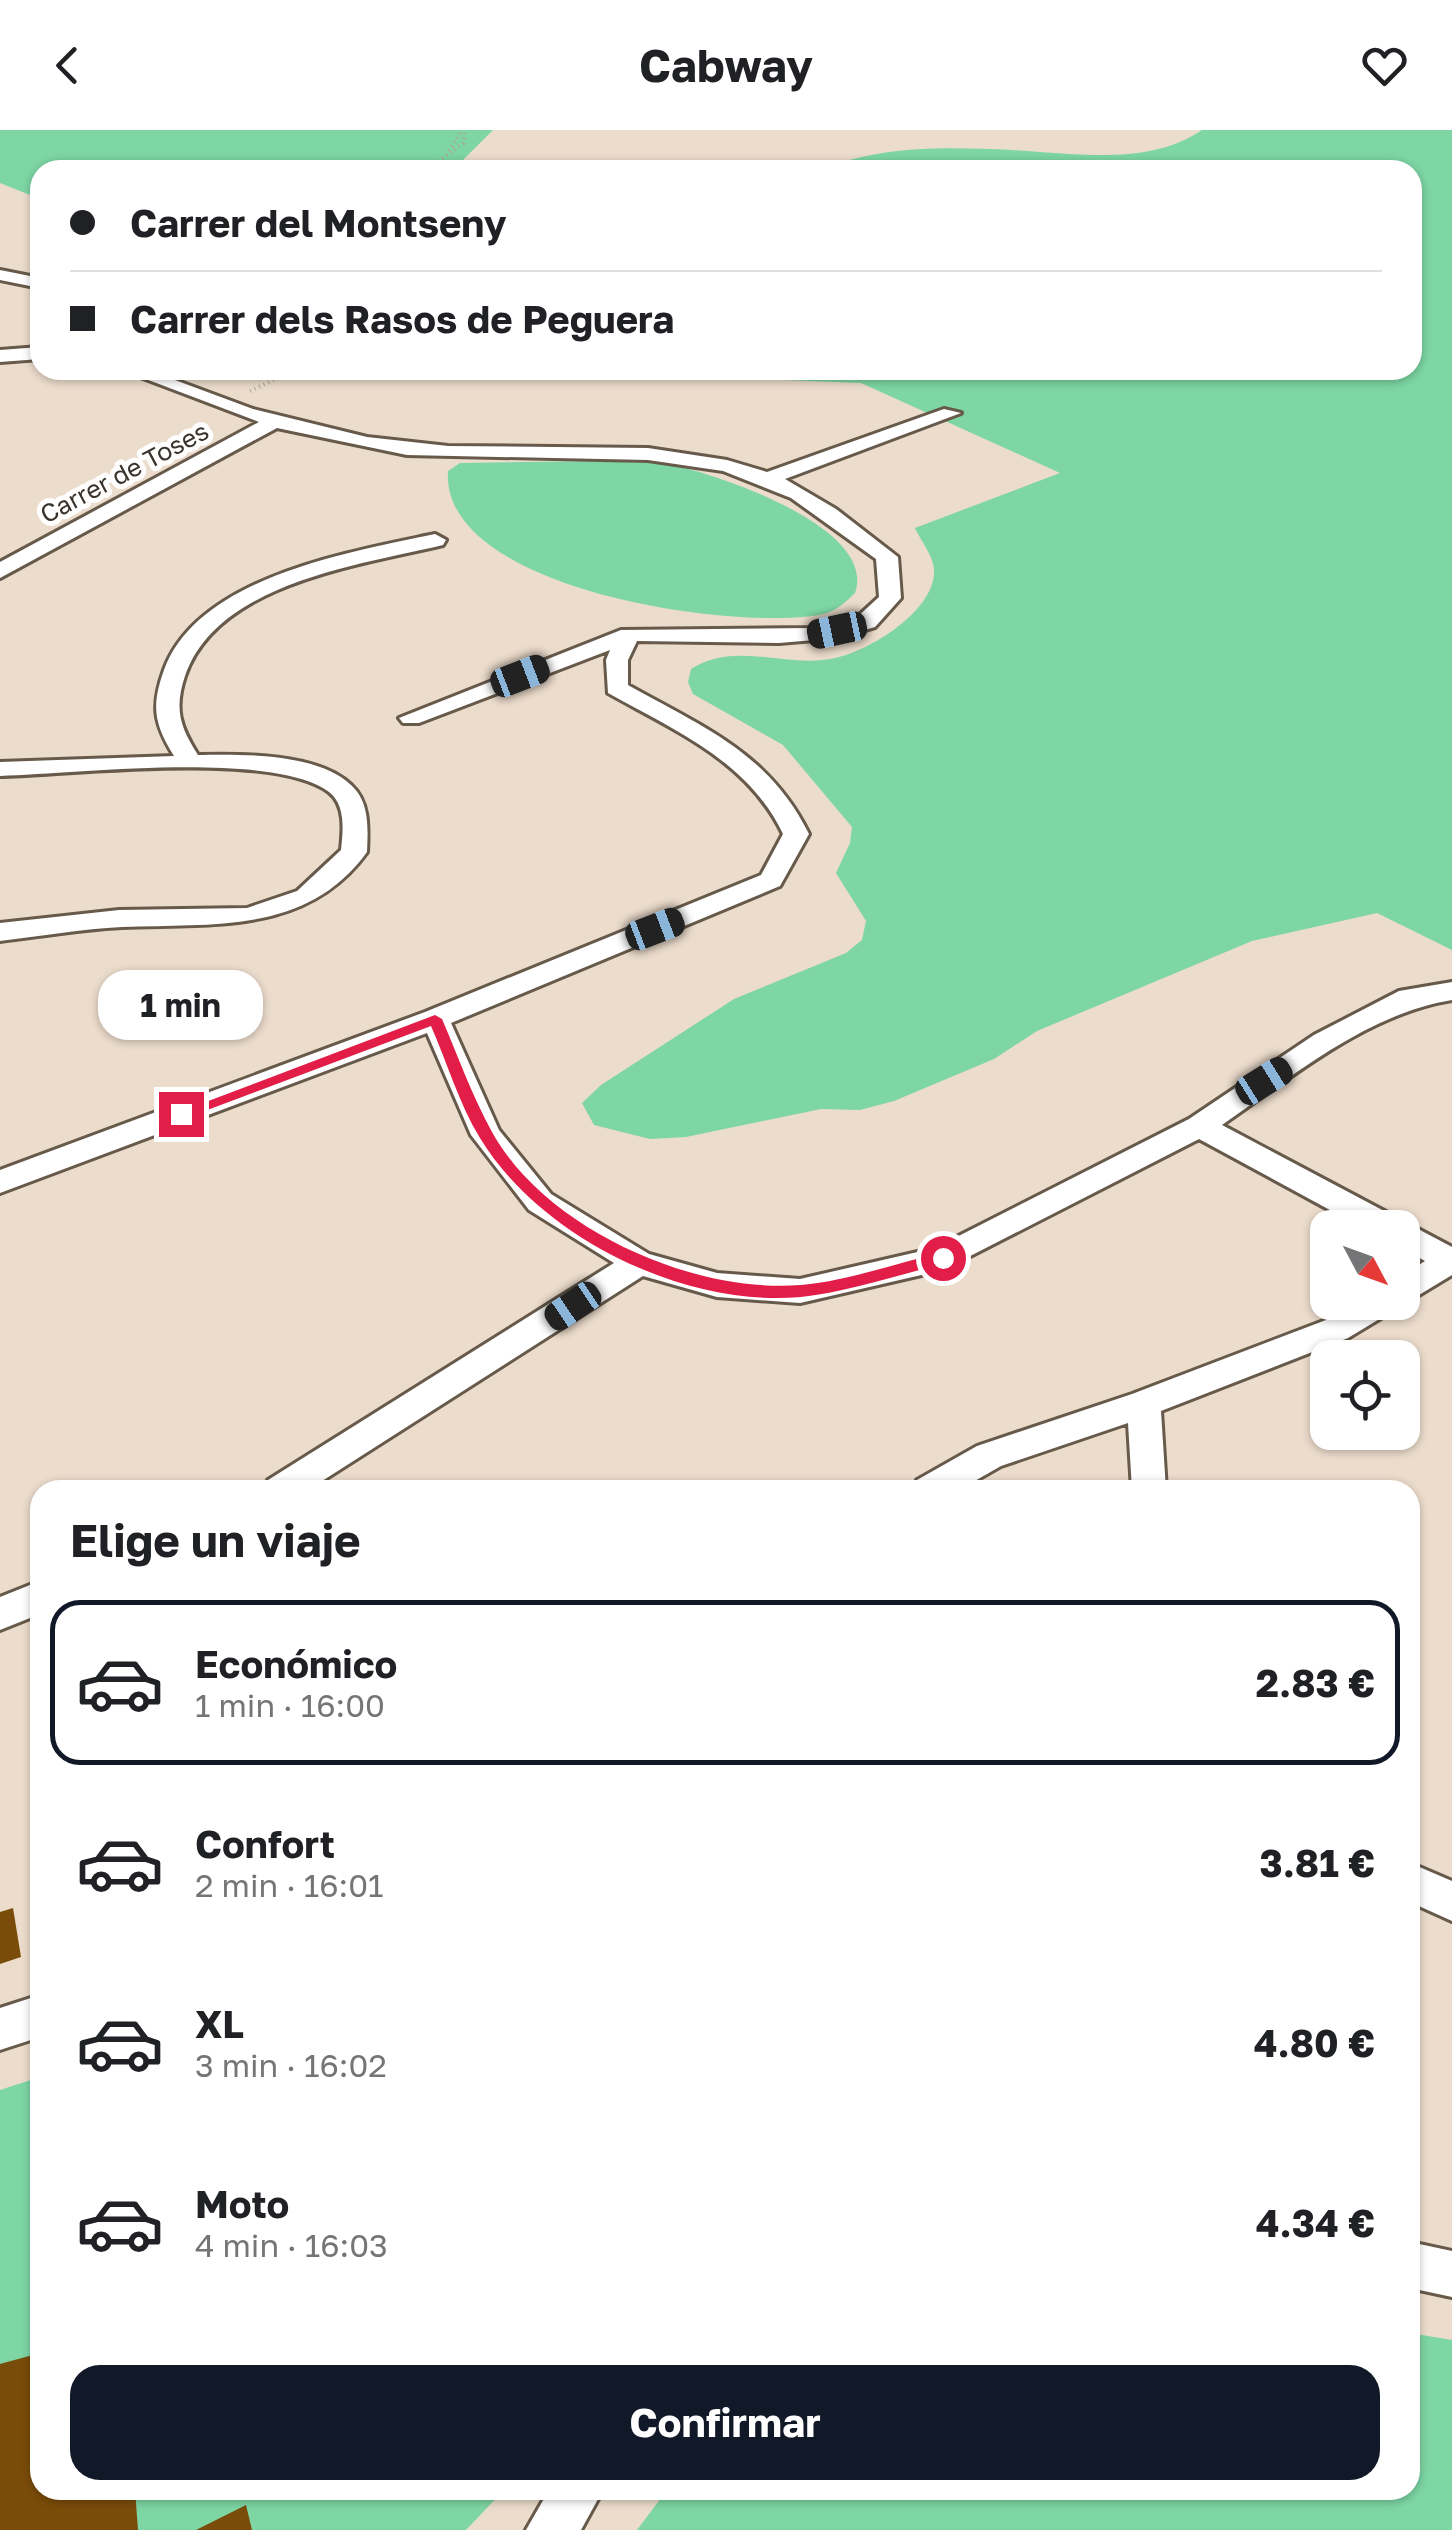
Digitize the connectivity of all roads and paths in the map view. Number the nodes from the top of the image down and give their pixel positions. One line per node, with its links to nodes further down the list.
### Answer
1 (464, 130): 2 (path)
2 (441, 160)
3 (0, 275): 4 (street)
4 (30, 281)
5 (30, 354): 6 (street)
6 (0, 356)
7 (158, 380): 10 (street)
8 (267, 380): 10 (path)
9 (274, 380): 10 (path)
10 (222, 404): 12 (street)
11 (951, 414): 13 (street)
12 (274, 422): 13 (street); 15 (street, Carrer de Toses)
13 (768, 479): 16 (street)
14 (436, 540): 18 (street)
15 (0, 571)
16 (628, 635): 17 (street); 22 (street)
17 (411, 718)
18 (188, 760): 19 (street); 20 (street)
19 (0, 769)
20 (0, 932)
21 (1452, 991): 23 (street)
22 (435, 1019): 24 (street); 28 (street)
23 (1199, 1126): 25 (street); 28 (street)
24 (0, 1182)
25 (1356, 1210)
26 (1420, 1244): 27 (street)
27 (1451, 1260): 29 (street)
28 (639, 1263): 32 (street)
29 (1420, 1281)
30 (1354, 1320): 31 (street)
31 (1144, 1404): 33 (street); 34 (street)
32 (296, 1480)
33 (947, 1480)
34 (1148, 1480)
35 (30, 1601): 36 (street)
36 (0, 1614)
37 (1420, 1886): 38 (street)
38 (1452, 1900)
39 (30, 2019): 40 (street)
40 (0, 2028)
41 (1420, 2268): 42 (street)
42 (1452, 2274)
43 (571, 2500): 44 (street)
44 (550, 2530)

